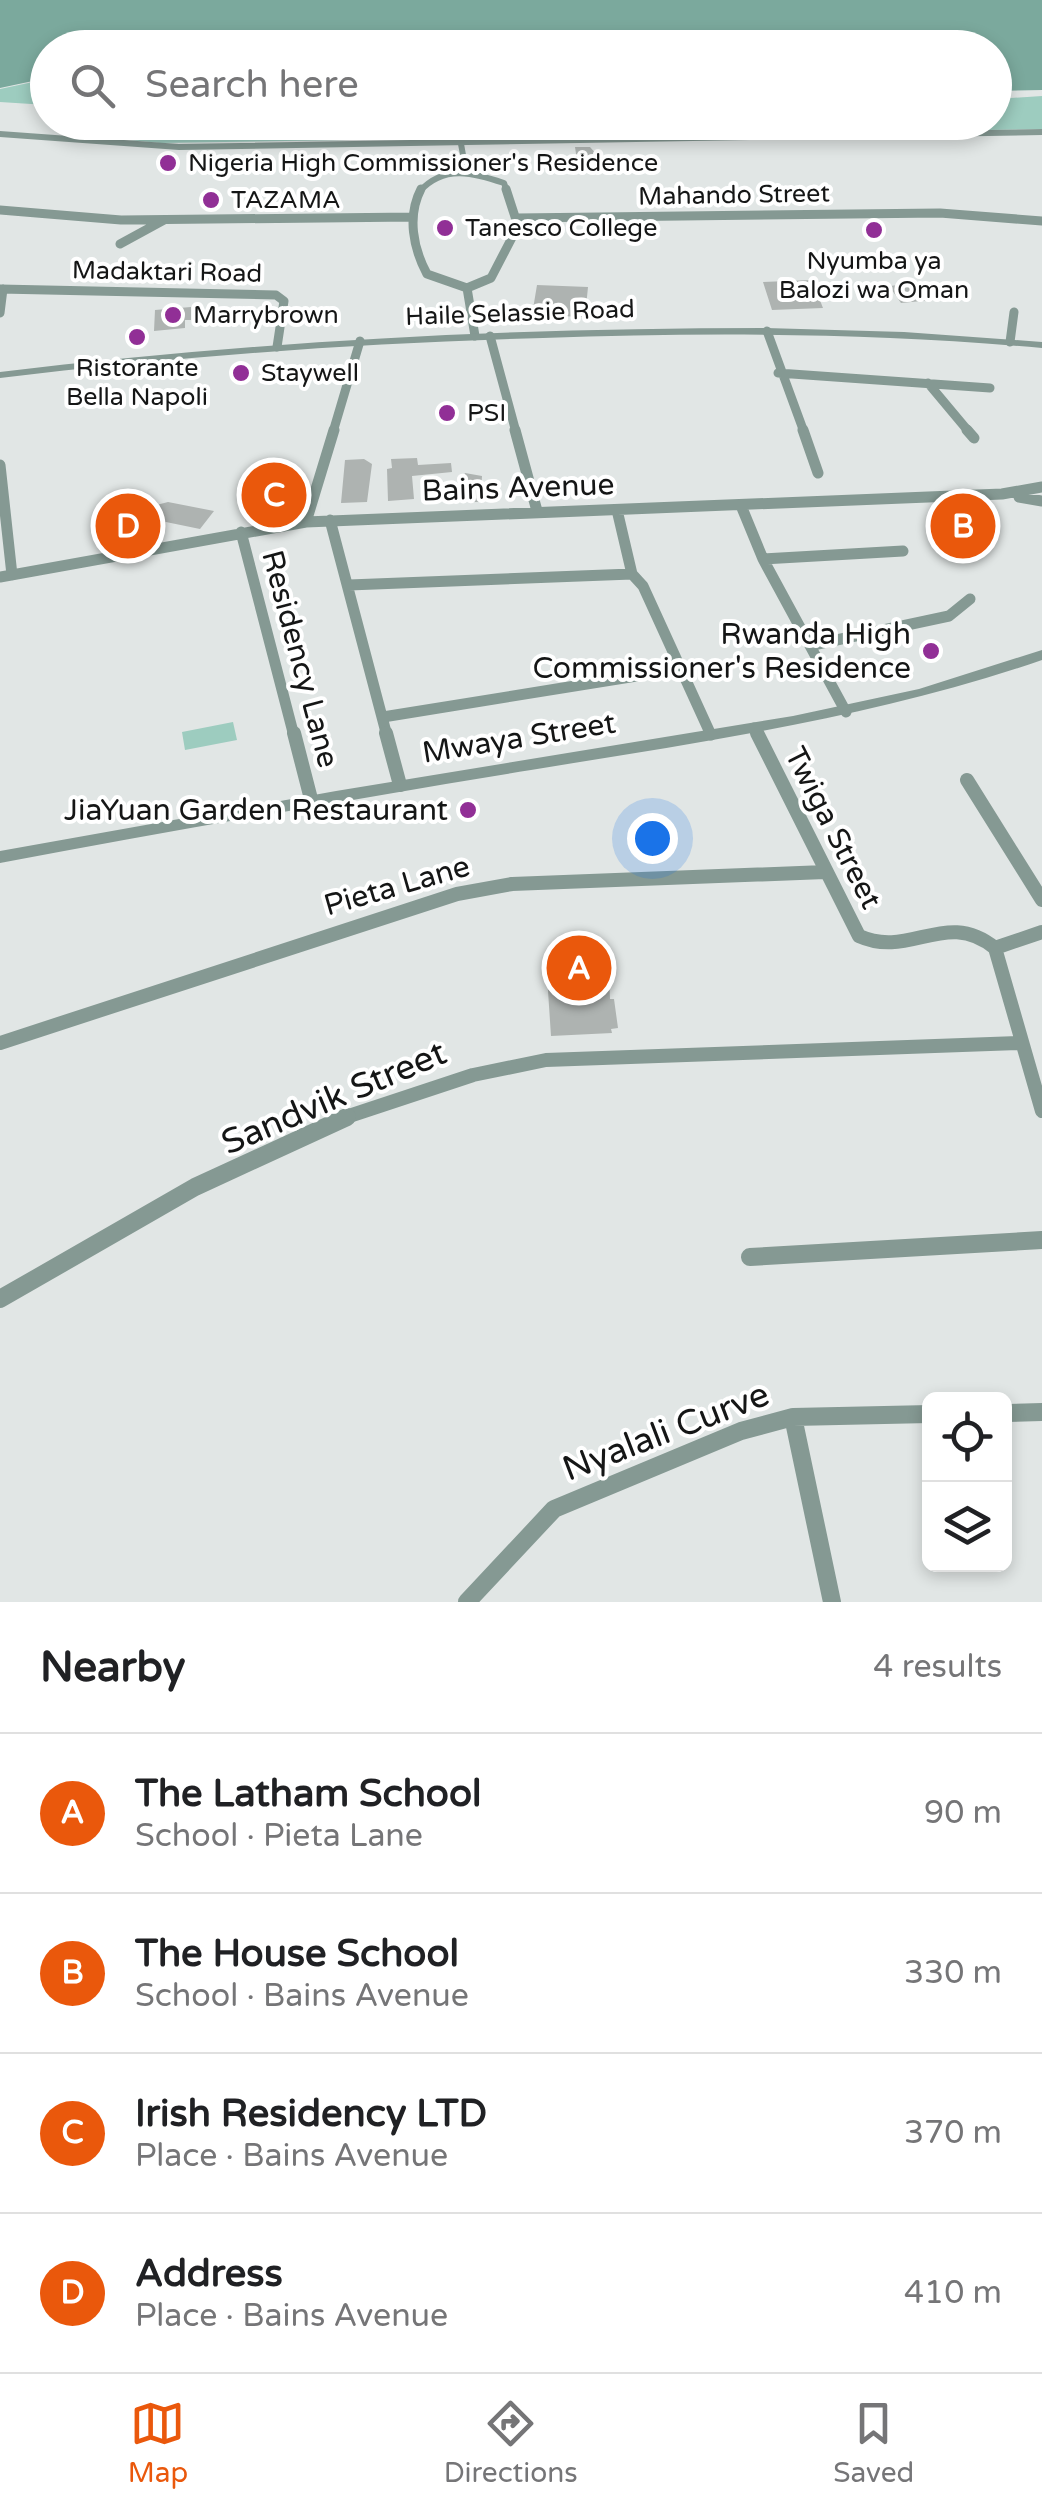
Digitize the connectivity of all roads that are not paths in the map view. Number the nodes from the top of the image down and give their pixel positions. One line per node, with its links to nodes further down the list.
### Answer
1 (1042, 132): 2 (street)
2 (1012, 133)
3 (0, 134): 4 (street)
4 (30, 137)
5 (72, 140): 7 (street)
6 (655, 140): 7 (street)
7 (461, 144): 8 (street)
8 (466, 171): 10 (street); 11 (street)
9 (0, 210): 12 (street)
10 (413, 217): 12 (street); 15 (street)
11 (517, 218): 13 (street, Mahando Street); 15 (street)
12 (164, 220): 14 (street)
13 (1042, 221)
14 (120, 244)
15 (468, 288): 20 (street)
16 (2, 289): 18 (street); 25 (street, Madaktari Road)
17 (1014, 312): 23 (street)
18 (0, 313)
19 (767, 331): 21 (street, Haile Selassie Road); 23 (street, Haile Selassie Road); 26 (street)
20 (475, 336): 21 (street, Haile Selassie Road); 22 (street, Haile Selassie Road)
21 (490, 336): 39 (street)
22 (360, 341): 25 (street, Haile Selassie Road); 41 (street)
23 (1010, 342): 24 (street, Haile Selassie Road)
24 (1042, 345)
25 (276, 348): 27 (street, Haile Selassie Road)
26 (778, 373): 28 (street); 32 (street)
27 (0, 376)
28 (928, 383): 29 (street); 30 (street)
29 (990, 388)
30 (974, 438)
31 (0, 464): 35 (street)
32 (818, 474)
33 (1042, 487): 34 (street, Bains Avenue)
34 (1002, 494): 36 (street); 37 (street, Bains Avenue)
35 (2, 500): 46 (street)
36 (1042, 501)
37 (742, 508): 38 (street, Bains Avenue); 44 (street)
38 (617, 510): 39 (street, Bains Avenue); 45 (street)
39 (537, 511): 40 (street, Bains Avenue)
40 (330, 520): 41 (street, Bains Avenue); 47 (street)
41 (306, 522): 42 (street, Bains Avenue)
42 (241, 532): 46 (street, Bains Avenue); 58 (street, Residency Lane)
43 (903, 551): 44 (street)
44 (762, 559): 49 (street)
45 (632, 574): 47 (street); 51 (street)
46 (6, 576)
47 (349, 585): 53 (street)
48 (970, 600): 49 (street)
49 (813, 645): 52 (street)
50 (1042, 655): 52 (street, Mwaya Street)
51 (680, 669): 53 (street); 55 (street)
52 (846, 712): 54 (street, Mwaya Street)
53 (383, 717): 57 (street)
54 (754, 728): 55 (street, Mwaya Street); 60 (street, Twiga Street)
55 (711, 735): 57 (street, Mwaya Street)
56 (967, 780): 61 (street)
57 (400, 785): 58 (street, Mwaya Street)
58 (311, 799): 59 (street, Mwaya Street)
59 (0, 858)
60 (825, 872): 63 (street, Twiga Street); 64 (street, Pieta Lane)
61 (1042, 900)
62 (1042, 932): 63 (street)
63 (994, 948): 65 (street)
64 (0, 1043)
65 (1021, 1044): 66 (street); 69 (street, Sandvik Street)
66 (1042, 1111)
67 (1042, 1240): 68 (street)
68 (750, 1257)
69 (0, 1298)
70 (1042, 1412): 71 (street)
71 (1012, 1413)
72 (922, 1414): 73 (street, Nyalali Curve)
73 (793, 1417): 74 (street, Nyalali Curve); 75 (street)
74 (467, 1602)
75 (832, 1602)

